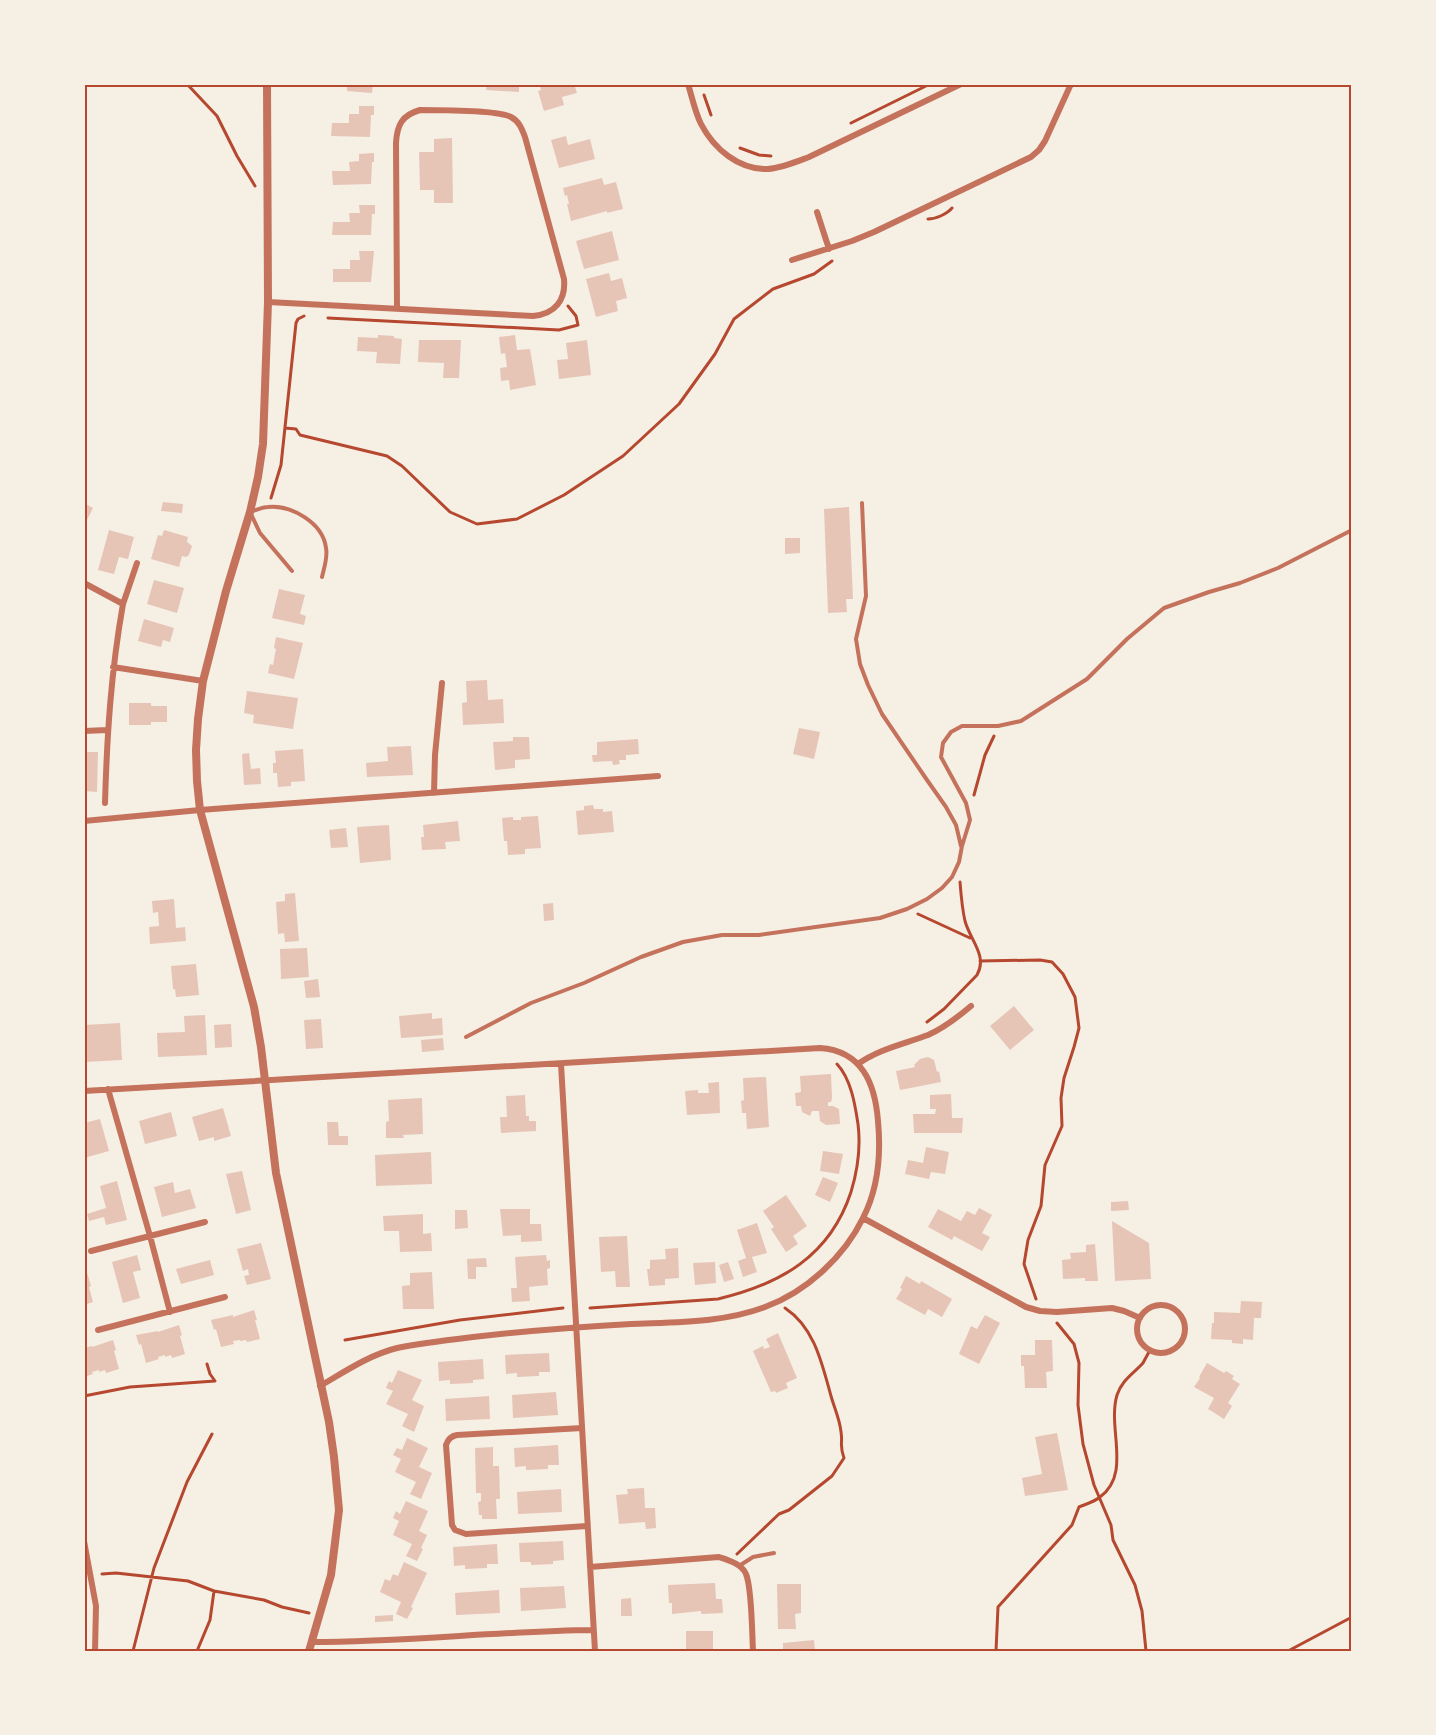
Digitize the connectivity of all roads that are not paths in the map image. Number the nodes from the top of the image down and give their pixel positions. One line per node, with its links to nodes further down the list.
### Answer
1 (267, 84): 8 (street)
2 (688, 84): 3 (street)
3 (961, 84)
4 (1071, 84): 6 (street)
5 (817, 212): 6 (street)
6 (829, 249): 7 (street)
7 (792, 260)
8 (268, 302): 9 (street); 11 (street)
9 (397, 308): 9 (street)
10 (862, 503): 28 (lane)
11 (250, 512): 14 (lane); 15 (lane); 19 (street)
12 (1352, 530): 28 (lane)
13 (137, 563): 17 (street)
14 (292, 571)
15 (322, 576)
16 (84, 583): 17 (street)
17 (123, 604): 18 (street)
18 (113, 667): 19 (street); 21 (street)
19 (203, 681): 26 (street)
20 (442, 683): 24 (street)
21 (107, 730): 22 (street); 25 (street)
22 (84, 731)
23 (658, 776): 24 (street)
24 (434, 793): 26 (street)
25 (105, 803)
26 (201, 810): 27 (street); 33 (street)
27 (84, 821)
28 (962, 846): 30 (lane)
29 (971, 1006): 32 (street)
30 (466, 1037)
31 (561, 1064): 32 (street); 33 (street); 43 (street)
32 (858, 1064): 36 (street)
33 (264, 1081): 34 (street); 45 (street)
34 (108, 1089): 35 (street); 38 (street)
35 (84, 1091)
36 (863, 1218): 42 (street); 43 (street)
37 (205, 1222): 38 (street)
38 (150, 1236): 39 (street); 41 (street)
39 (91, 1251)
40 (225, 1297): 41 (street)
41 (170, 1312): 44 (street)
42 (1140, 1318): 42 (street)
43 (577, 1327): 45 (street); 46 (street)
44 (98, 1330)
45 (320, 1386): 53 (street)
46 (582, 1428): 47 (street); 47 (street)
47 (587, 1526): 51 (street)
48 (84, 1546): 54 (street)
49 (774, 1553): 50 (lane)
50 (739, 1566): 51 (street); 56 (street)
51 (590, 1567): 52 (street)
52 (593, 1630): 53 (street); 55 (street)
53 (310, 1647)
54 (95, 1651)
55 (595, 1651)
56 (753, 1651)

